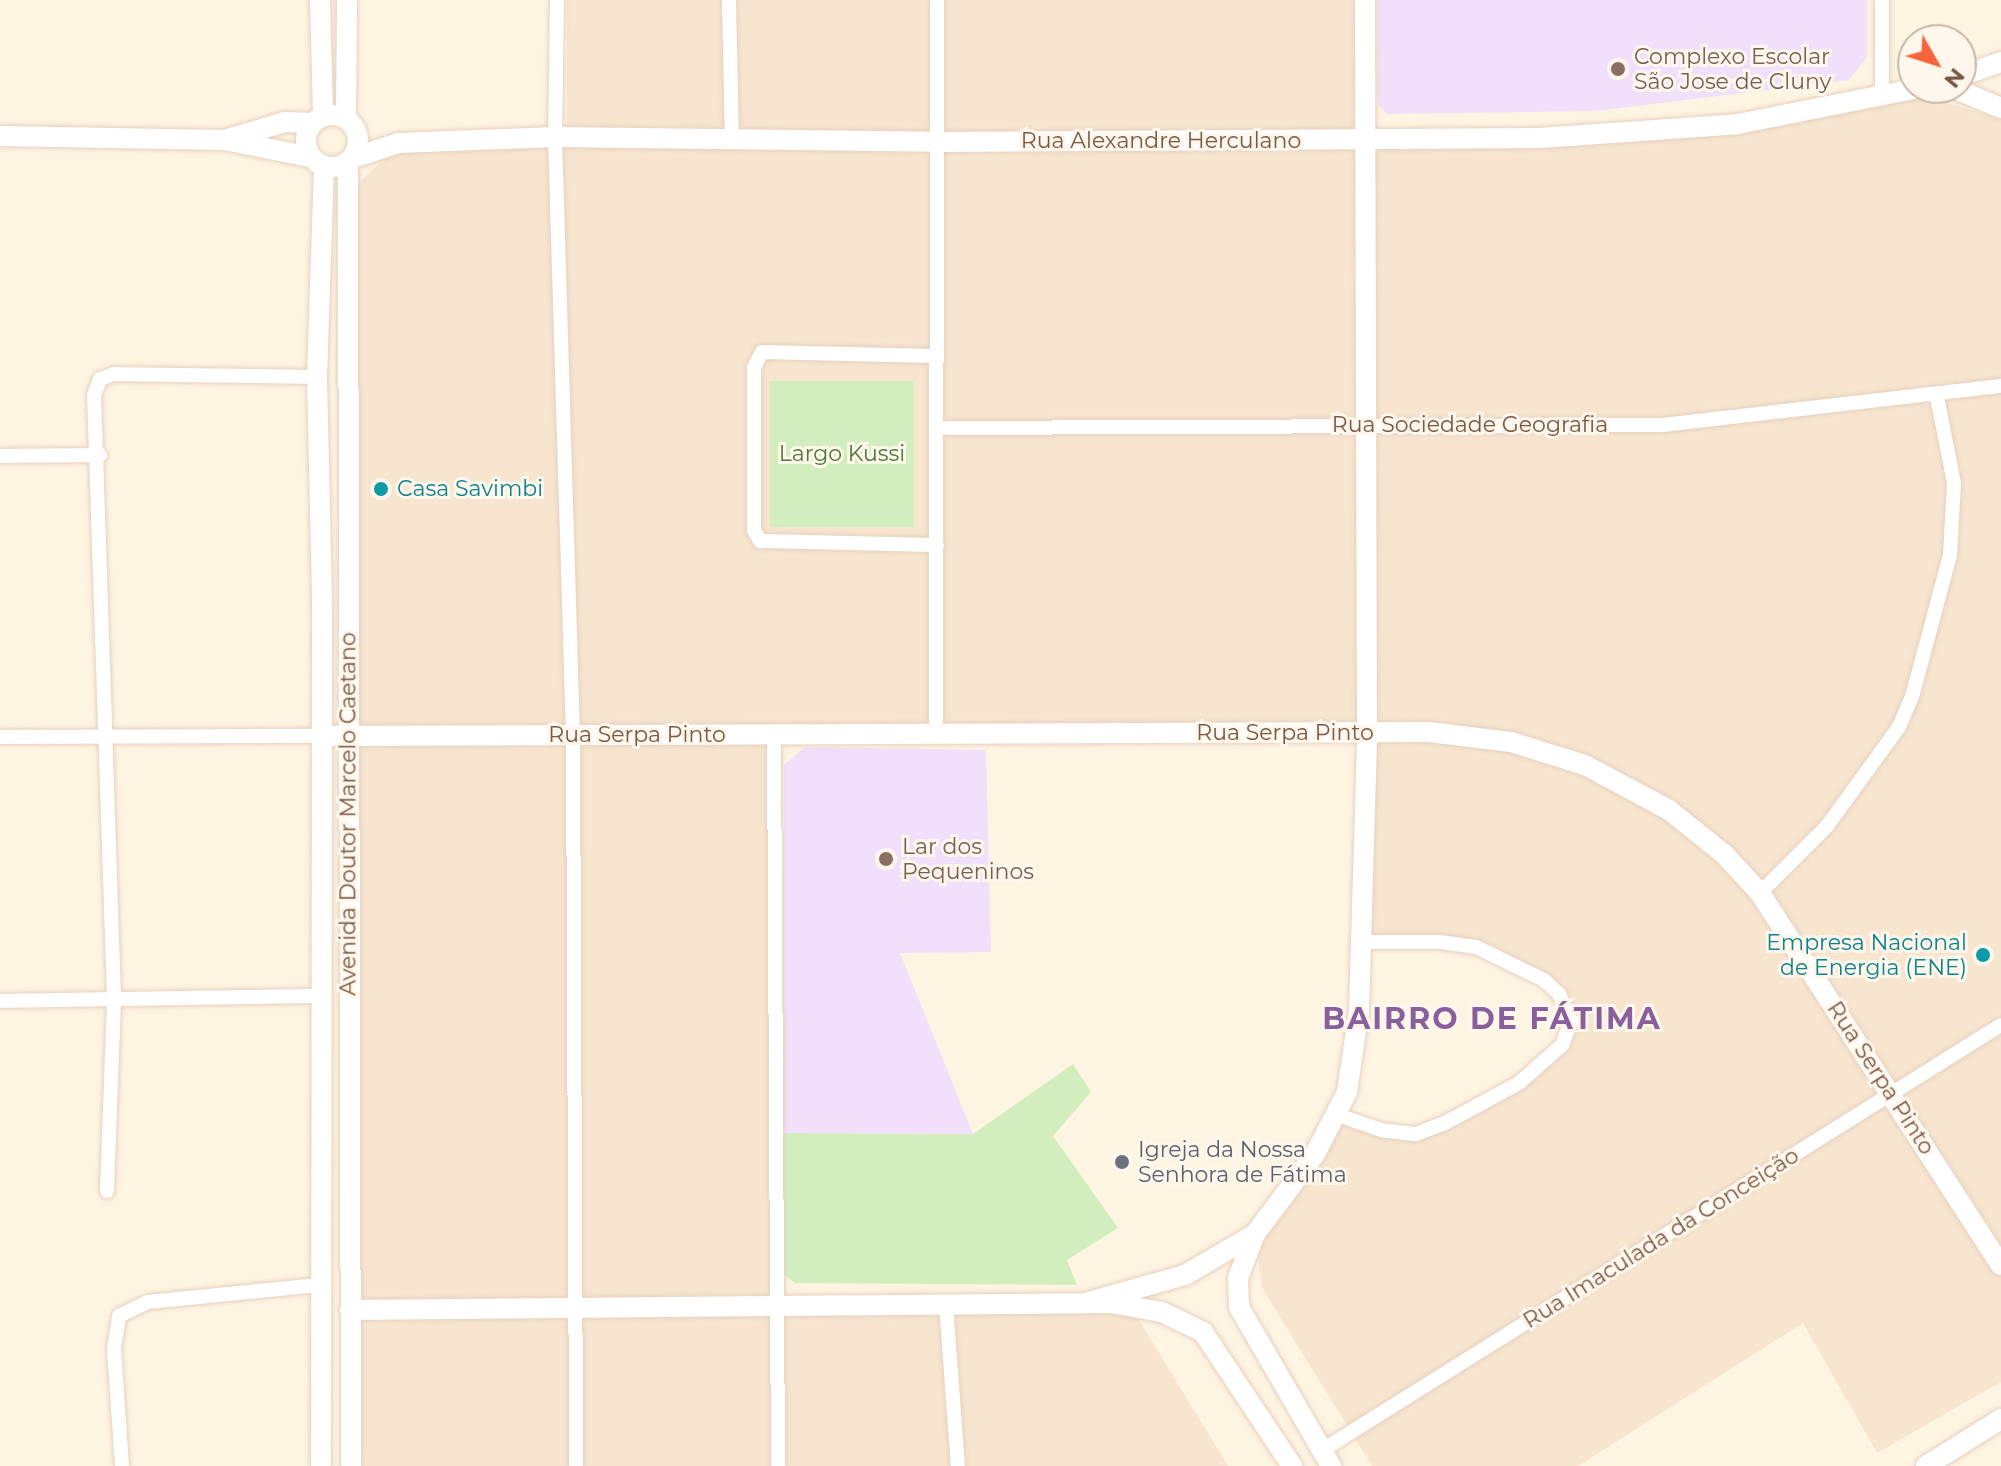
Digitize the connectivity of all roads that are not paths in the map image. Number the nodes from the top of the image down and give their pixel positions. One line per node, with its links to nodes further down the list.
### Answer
1 (320, 0): 14 (street, Avenida Doutor Marcelo Caetano)
2 (347, 0): 15 (street, Avenida Doutor Marcelo Caetano)
3 (557, 0): 17 (street)
4 (729, 0): 20 (street)
5 (937, 0): 21 (street)
6 (1365, 0): 18 (street)
7 (1882, 0): 11 (street)
8 (2001, 62): 9 (street)
9 (1977, 70)
10 (1897, 93): 11 (street, Rua Alexandre Herculano)
11 (1882, 97): 18 (street, Rua Alexandre Herculano)
12 (1977, 98): 13 (street)
13 (2001, 108)
14 (318, 120): 15 (street); 19 (street); 24 (street, Avenida Doutor Marcelo Caetano)
15 (348, 120): 22 (street, Rua Alexandre Herculano); 23 (street, Avenida Doutor Marcelo Caetano)
16 (0, 136): 19 (street)
17 (555, 137): 20 (street, Rua Alexandre Herculano); 22 (street, Rua Alexandre Herculano); 37 (street)
18 (1366, 139): 21 (street, Rua Alexandre Herculano); 29 (street)
19 (224, 140): 24 (street)
20 (732, 140): 21 (street, Rua Alexandre Herculano)
21 (938, 142): 25 (street)
22 (399, 143): 23 (street, Rua Alexandre Herculano)
23 (350, 160): 24 (street); 39 (street, Avenida Doutor Marcelo Caetano)
24 (317, 161): 26 (street, Avenida Doutor Marcelo Caetano)
25 (934, 356): 30 (street); 33 (street)
26 (317, 377): 31 (street); 38 (street, Avenida Doutor Marcelo Caetano)
27 (2001, 386): 28 (street, Rua Sociedade Geografia)
28 (1937, 397): 29 (street, Rua Sociedade Geografia); 42 (street)
29 (1365, 425): 30 (street, Rua Sociedade Geografia); 36 (street)
30 (936, 428): 33 (street)
31 (100, 455): 32 (street); 41 (street)
32 (0, 456)
33 (937, 545): 34 (street)
34 (936, 733): 35 (street, Rua Serpa Pinto); 36 (street, Rua Serpa Pinto)
35 (774, 734): 37 (street, Rua Serpa Pinto); 55 (street)
36 (1367, 734): 42 (street, Rua Serpa Pinto); 43 (street)
37 (573, 735): 39 (street, Rua Serpa Pinto); 57 (street)
38 (319, 736): 39 (street, Rua Serpa Pinto); 41 (street); 44 (street, Avenida Doutor Marcelo Caetano)
39 (348, 736): 58 (street, Avenida Doutor Marcelo Caetano)
40 (0, 737): 41 (street)
41 (106, 740): 45 (street)
42 (1760, 893): 48 (street, Rua Serpa Pinto)
43 (1361, 942): 49 (street); 49 (street)
44 (322, 996): 45 (street); 53 (street, Avenida Doutor Marcelo Caetano)
45 (114, 997): 46 (street); 50 (street)
46 (0, 1001)
47 (2001, 1025): 48 (street, Rua Imaculada da Conceição)
48 (1892, 1094): 52 (street, Rua Serpa Pinto); 60 (street, Rua Imaculada da Conceição)
49 (1338, 1115): 51 (street)
50 (107, 1191)
51 (1255, 1234): 54 (street); 60 (street)
52 (2001, 1265)
53 (319, 1285): 61 (street); 62 (street, Avenida Doutor Marcelo Caetano)
54 (1089, 1302): 56 (street); 67 (street)
55 (775, 1304): 56 (street); 57 (street); 65 (street)
56 (946, 1304): 66 (street)
57 (576, 1306): 58 (street); 64 (street)
58 (350, 1310): 63 (street, Avenida Doutor Marcelo Caetano)
59 (2001, 1419): 68 (street)
60 (1326, 1459)
61 (122, 1466)
62 (321, 1466)
63 (351, 1466)
64 (576, 1466)
65 (778, 1466)
66 (958, 1466)
67 (1292, 1466)
68 (1926, 1466)

